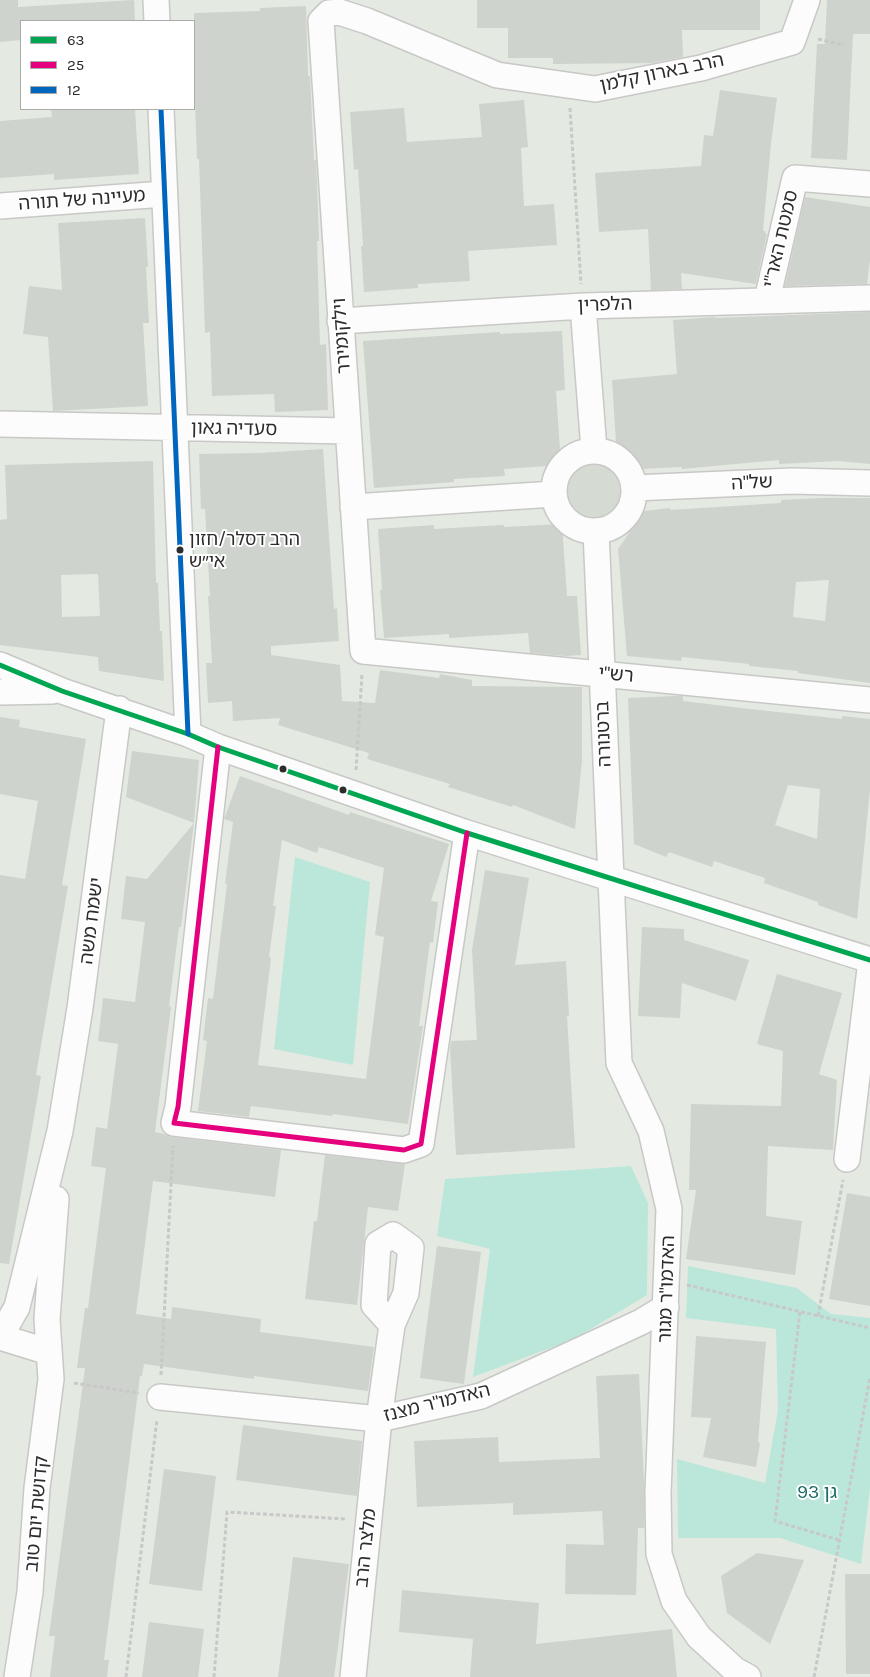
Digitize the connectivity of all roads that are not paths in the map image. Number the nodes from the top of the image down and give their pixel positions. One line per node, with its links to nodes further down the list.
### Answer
1 (156, 0): 3 (street)
2 (807, 0): 4 (street, הרב בארון קלמן)
3 (156, 20)
4 (321, 21): 12 (street, וילקומירר)
5 (160, 110): 7 (street)
6 (870, 184): 11 (street, סמטת האר"י)
7 (164, 194): 8 (street, מעיינה של תורה); 14 (street)
8 (0, 206)
9 (582, 295): 11 (street, הלפרין); 12 (street, הלפרין); 16 (street)
10 (870, 298): 11 (street, הלפרין)
11 (767, 300)
12 (340, 321): 15 (street, וילקומירר)
13 (0, 424): 14 (street, סעדיה גאון)
14 (175, 428): 15 (street, סעדיה גאון); 29 (street)
15 (348, 431): 20 (street, וילקומירר)
16 (594, 450): 18 (street); 19 (street)
17 (870, 483): 18 (street, של"ה)
18 (634, 488): 21 (street)
19 (554, 494): 20 (street); 21 (street)
20 (354, 507): 22 (street, וילקומירר)
21 (596, 531): 24 (street, ברטנורה)
22 (363, 651): 24 (street, רש"י)
23 (0, 665): 25 (street)
24 (602, 674): 27 (street, רש"י); 32 (street, ברטנורה)
25 (62, 691): 26 (street); 28 (street)
26 (0, 692)
27 (870, 700)
28 (119, 710): 29 (street); 35 (street, ישמח משה)
29 (188, 734): 30 (street)
30 (218, 747): 31 (street); 31 (street)
31 (467, 833): 32 (street)
32 (610, 877): 33 (street); 37 (street, האדמו"ר מגור)
33 (870, 960)
34 (870, 969): 36 (street)
35 (60, 1131): 39 (street, ישמח משה); 40 (street, ישמח משה)
36 (847, 1159)
37 (666, 1307): 42 (street, האדמו"ר מצנז); 45 (street, האדמו"ר מגור)
38 (392, 1325): 42 (street, מלצר הרב)
39 (0, 1337): 40 (street)
40 (49, 1352): 43 (street, קדושת יום טוב)
41 (160, 1397): 42 (street, האדמו"ר מצנז)
42 (380, 1419): 44 (street, מלצר הרב)
43 (17, 1677)
44 (353, 1677)
45 (748, 1677)

